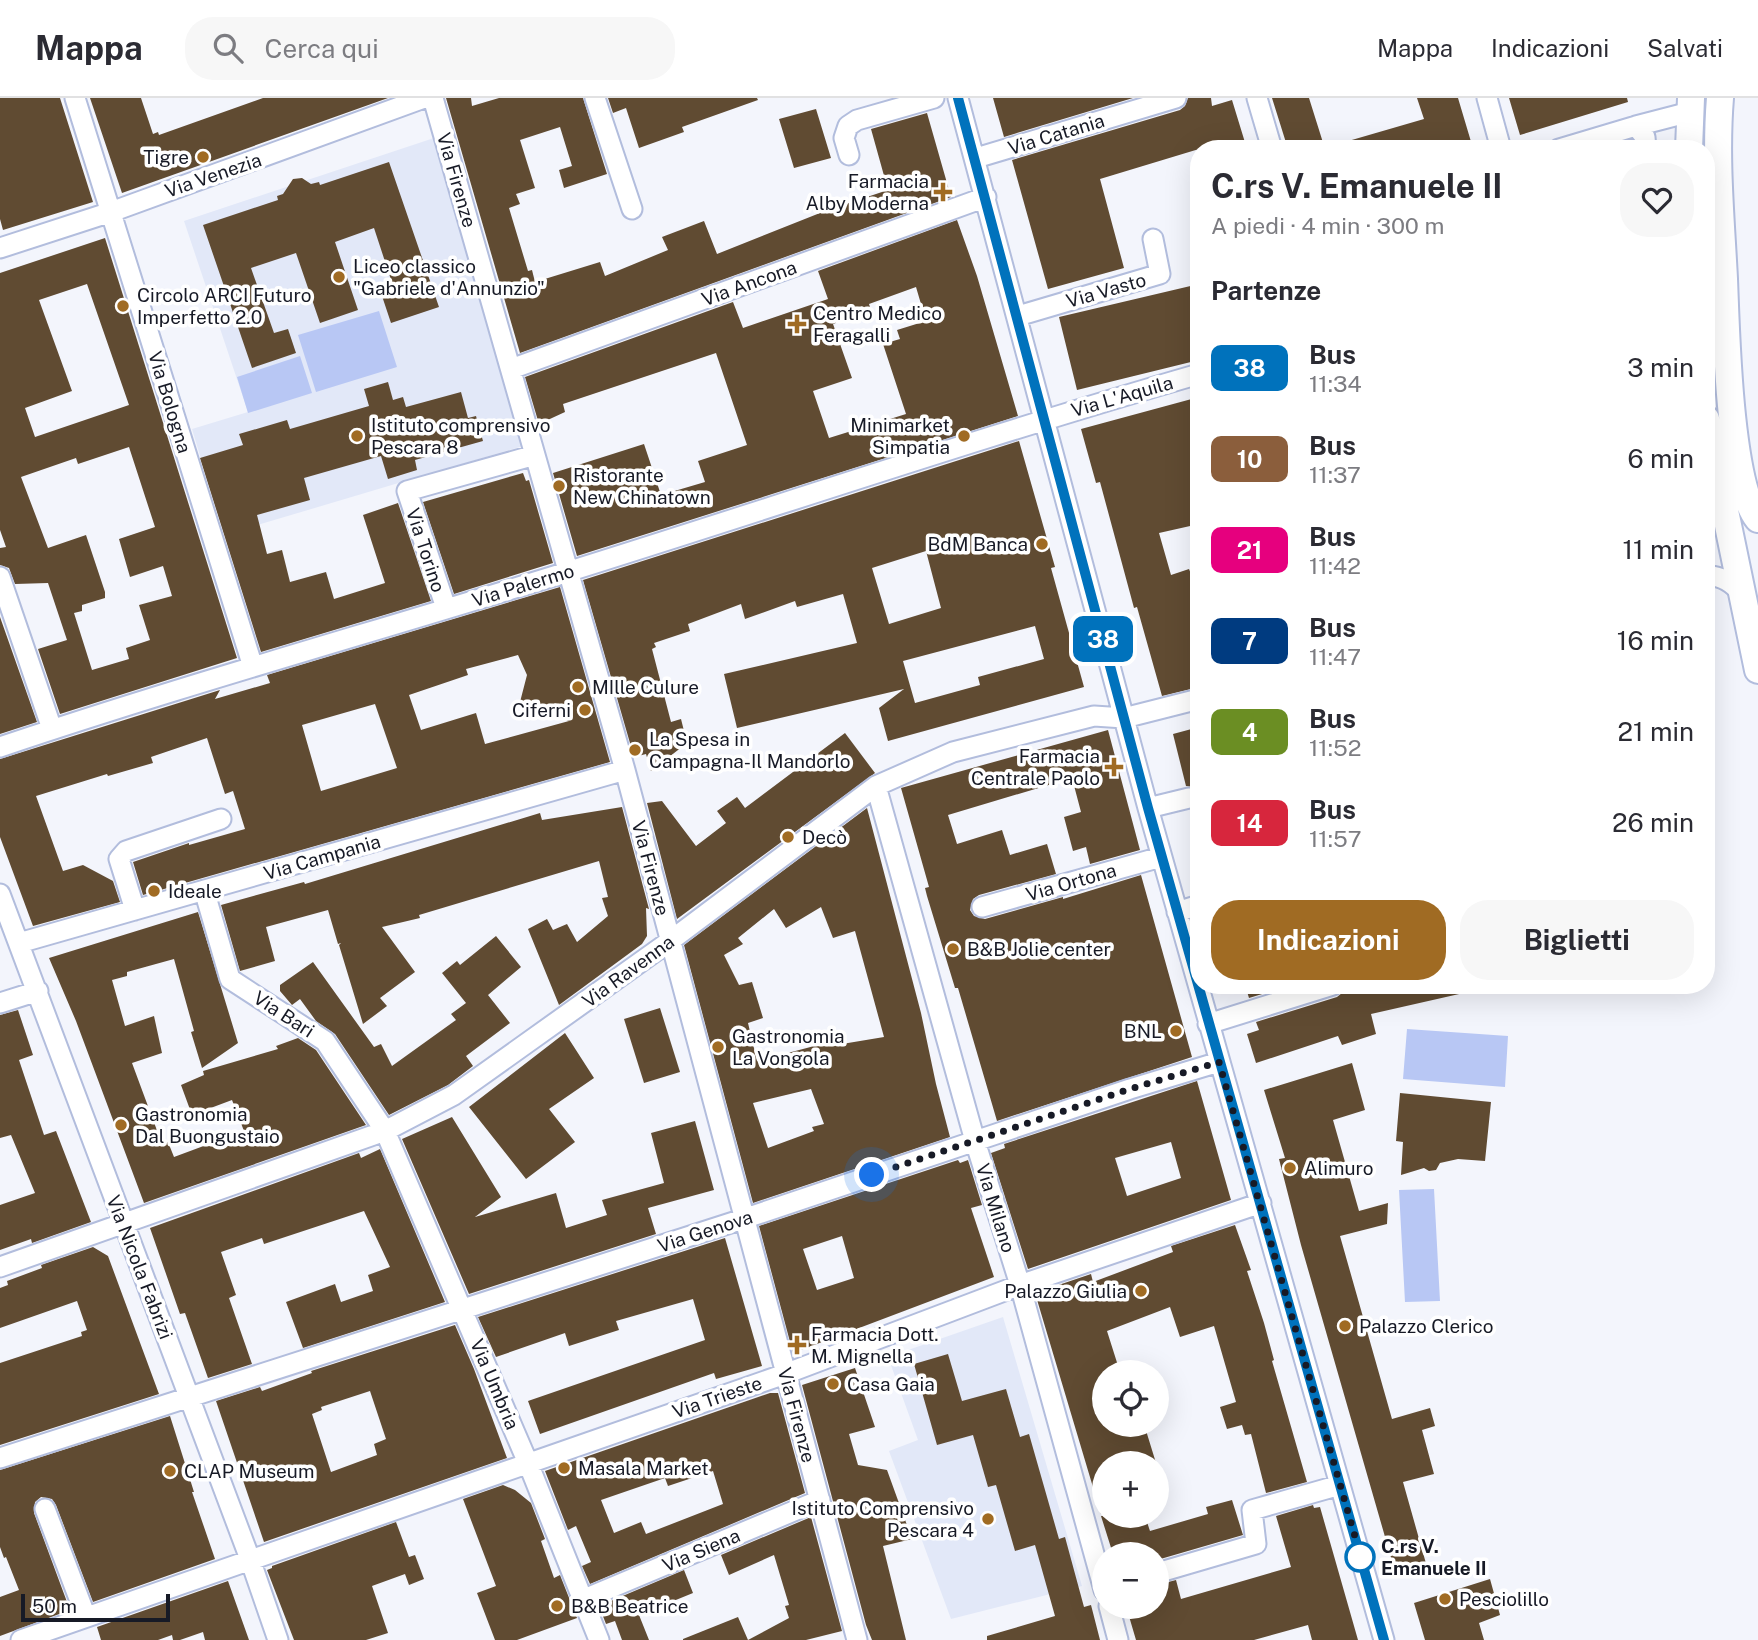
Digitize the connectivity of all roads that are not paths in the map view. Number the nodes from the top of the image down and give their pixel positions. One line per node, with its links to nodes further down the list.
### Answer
1 (75, 98): 22 (street, Via Bologna)
2 (424, 98): 22 (street, Via Venezia)
3 (433, 98): 26 (street, Via Firenze)
4 (595, 98): 21 (street)
5 (934, 98): 18 (street)
6 (958, 98): 19 (street)
7 (1176, 98): 19 (street, Via Catania)
8 (1257, 98): 13 (street)
9 (1487, 98): 14 (street)
10 (1720, 98): 31 (main road)
11 (1690, 105): 12 (street); 17 (main road)
12 (1636, 126): 15 (street); 16 (street)
13 (1269, 140)
14 (1499, 140)
15 (1589, 140)
16 (1645, 140)
17 (1689, 140)
18 (849, 155)
19 (976, 158): 20 (street)
20 (986, 197): 25 (street); 26 (street, Via Ancona)
21 (632, 209)
22 (111, 212): 24 (street, Via Venezia); 38 (street, Via Bologna)
23 (1153, 239): 25 (street, Via Vasto)
24 (0, 248)
25 (1018, 316): 28 (street)
26 (511, 369): 29 (street, Via Firenze)
27 (1190, 377): 28 (street, Via L'Aquila)
28 (1045, 418): 32 (street, Via Palermo); 40 (street)
29 (535, 455): 32 (street, Via Firenze); 36 (street, Via Torino)
30 (1715, 462): 35 (main road)
31 (1758, 519)
32 (569, 571): 36 (street, Via Palermo); 43 (street, Via Firenze)
33 (0, 577): 41 (street)
34 (1715, 578): 35 (street)
35 (1743, 595): 37 (main road)
36 (446, 608): 38 (street, Via Palermo)
37 (1757, 659)
38 (253, 667): 41 (street, Via Palermo)
39 (1190, 701): 40 (street, Via Ravenna)
40 (1124, 718): 44 (street, Via Ravenna); 46 (street)
41 (52, 729): 42 (street, Via Palermo)
42 (0, 747)
43 (625, 770): 49 (street, Via Campania); 55 (street, Via Firenze)
44 (876, 786): 55 (street, Via Ravenna); 65 (street, Via Milano)
45 (1189, 798): 46 (street)
46 (1148, 808): 48 (street)
47 (221, 819): 53 (street)
48 (1161, 856): 51 (street, Via Ortona); 54 (street)
49 (204, 890): 53 (street, Via Campania); 64 (street, Via Bari)
50 (0, 894): 56 (street, Via Nicola Fabrizi)
51 (982, 907)
52 (1190, 908): 54 (street)
53 (135, 910): 56 (street, Via Campania)
54 (1177, 912): 57 (street)
55 (670, 941): 64 (street, Via Ravenna); 67 (street, Via Firenze)
56 (19, 943): 58 (street, Via Nicola Fabrizi)
57 (1190, 959)
58 (38, 991): 61 (street); 68 (street, Via Nicola Fabrizi)
59 (1200, 994): 62 (street)
60 (1304, 994): 62 (street)
61 (0, 1003)
62 (1208, 1024): 63 (street)
63 (1219, 1062): 65 (street, Via Genova); 66 (street)
64 (385, 1131): 68 (street, Via Ravenna); 71 (street, Via Umbria)
65 (975, 1141): 67 (street, Via Genova); 70 (street, Via Milano)
66 (1261, 1203): 70 (street, Via Trieste); 76 (street)
67 (743, 1219): 71 (street, Via Genova); 72 (street, Via Firenze)
68 (123, 1225): 69 (street, Via Ravenna); 73 (street, Via Nicola Fabrizi)
69 (0, 1268)
70 (1020, 1285): 72 (street, Via Trieste); 79 (street, Via Milano)
71 (464, 1310): 73 (street, Via Genova); 75 (street, Via Umbria)
72 (785, 1374): 75 (street, Via Trieste); 77 (street, Via Firenze)
73 (189, 1396): 74 (street, Via Genova); 80 (street, Via Nicola Fabrizi)
74 (0, 1458)
75 (528, 1463): 80 (street, Via Trieste); 82 (street, Via Umbria)
76 (1340, 1485): 81 (street); 90 (street)
77 (820, 1500): 82 (street, Via Siena); 88 (street, Via Firenze)
78 (45, 1508): 83 (street)
79 (1092, 1546)
80 (250, 1559): 83 (street, Via Trieste); 86 (street, Via Nicola Fabrizi)
81 (1169, 1569)
82 (582, 1600): 87 (street, Via Umbria)
83 (86, 1617): 85 (street, Via Trieste)
84 (1112, 1619): 89 (street)
85 (21, 1640)
86 (278, 1640)
87 (599, 1640)
88 (858, 1640)
89 (1118, 1640)
90 (1384, 1640)

